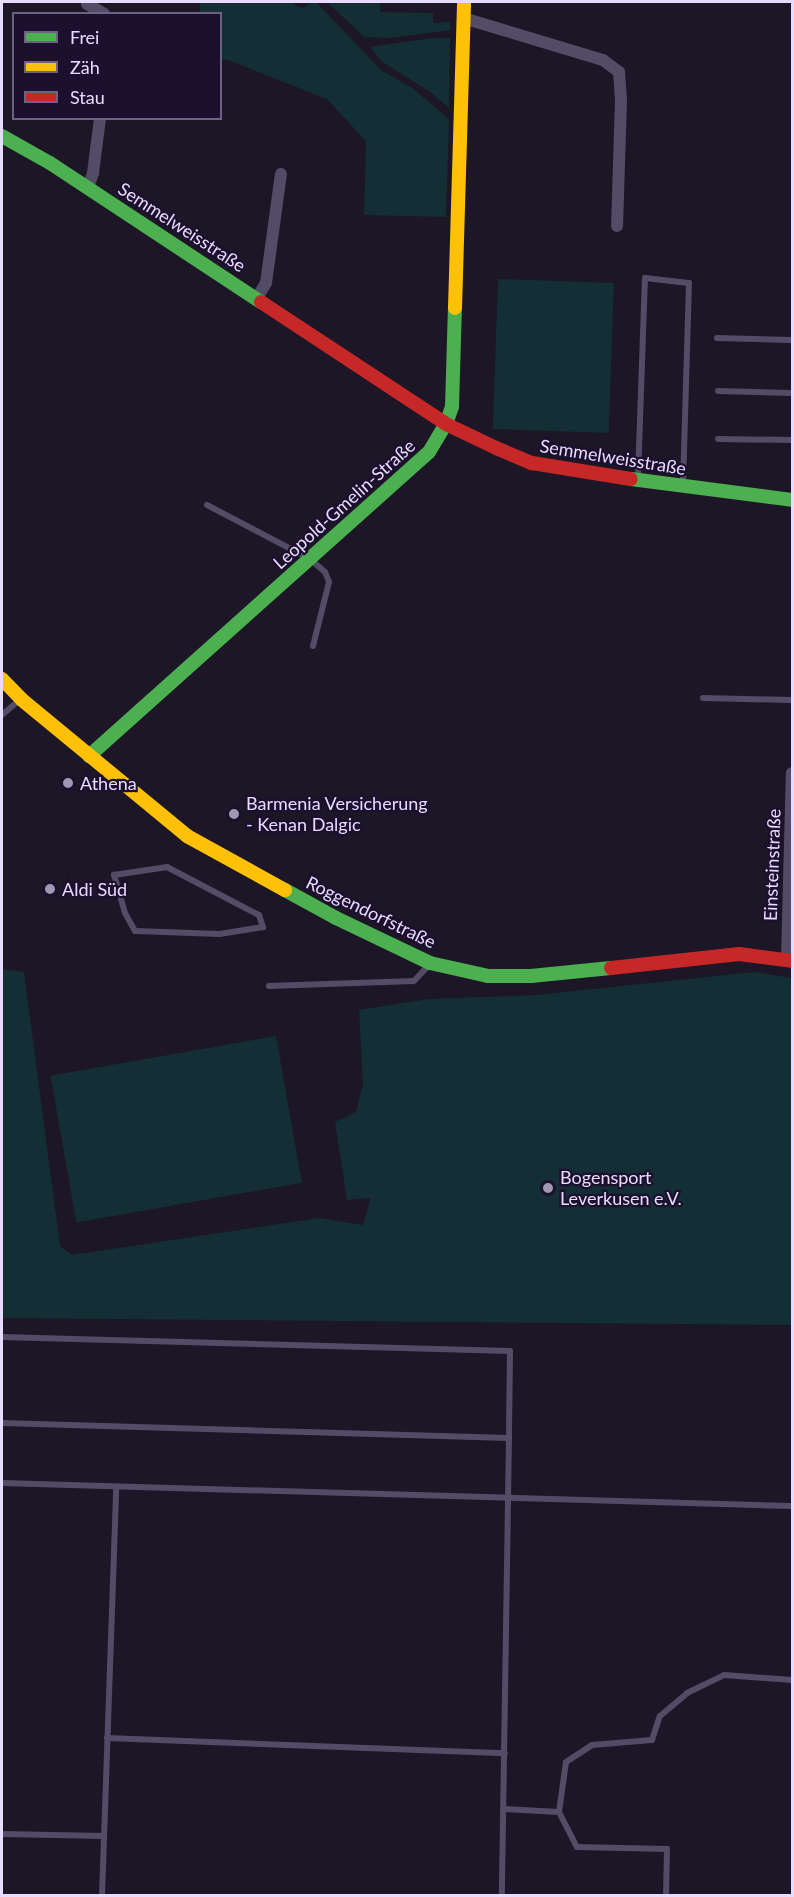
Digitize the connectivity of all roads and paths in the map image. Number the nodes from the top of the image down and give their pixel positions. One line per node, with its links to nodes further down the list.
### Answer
1 (464, 2): 4 (street, Leopold-Gmelin-Straße)
2 (87, 4): 3 (street)
3 (101, 12)
4 (463, 18): 9 (street); 15 (street, Leopold-Gmelin-Straße)
5 (100, 120): 8 (street)
6 (2, 136): 8 (street, Semmelweisstraße)
7 (281, 174): 10 (street, Semmelweisstraße)
8 (88, 187): 10 (street, Semmelweisstraße)
9 (617, 226)
10 (257, 298): 15 (street, Semmelweisstraße)
11 (717, 338): 12 (lane)
12 (792, 340)
13 (718, 391): 14 (lane)
14 (792, 393)
15 (446, 424): 18 (street, Semmelweisstraße); 22 (street, Leopold-Gmelin-Straße)
16 (718, 439): 17 (lane)
17 (792, 440)
18 (638, 481): 19 (street, Semmelweisstraße); 19 (lane)
19 (683, 486): 20 (street, Semmelweisstraße)
20 (792, 500)
21 (207, 505): 22 (lane)
22 (310, 559): 23 (lane); 29 (street, Leopold-Gmelin-Straße)
23 (313, 646)
24 (2, 679): 26 (street, Roggendorfstraße)
25 (703, 698): 27 (lane)
26 (21, 699): 28 (lane); 29 (street, Roggendorfstraße)
27 (792, 700)
28 (2, 715)
29 (89, 756): 34 (street, Roggendorfstraße)
30 (792, 773): 31 (street, Einsteinstraße)
31 (790, 901): 33 (street, Einsteinstraße)
32 (263, 927): 32 (lane)
33 (790, 960): 34 (street, Roggendorfstraße)
34 (430, 963): 35 (lane)
35 (269, 986)
36 (2, 1337): 38 (lane)
37 (2, 1423): 38 (lane)
38 (509, 1438): 41 (lane)
39 (2, 1483): 40 (lane)
40 (116, 1487): 41 (lane); 44 (lane)
41 (509, 1497): 42 (lane); 45 (lane)
42 (792, 1506)
43 (792, 1680): 47 (lane)
44 (107, 1738): 45 (lane); 49 (lane)
45 (505, 1753): 46 (lane)
46 (504, 1809): 47 (lane); 51 (lane)
47 (559, 1812): 52 (lane)
48 (2, 1834): 49 (lane)
49 (104, 1836): 50 (lane)
50 (102, 1896)
51 (502, 1896)
52 (666, 1896)

